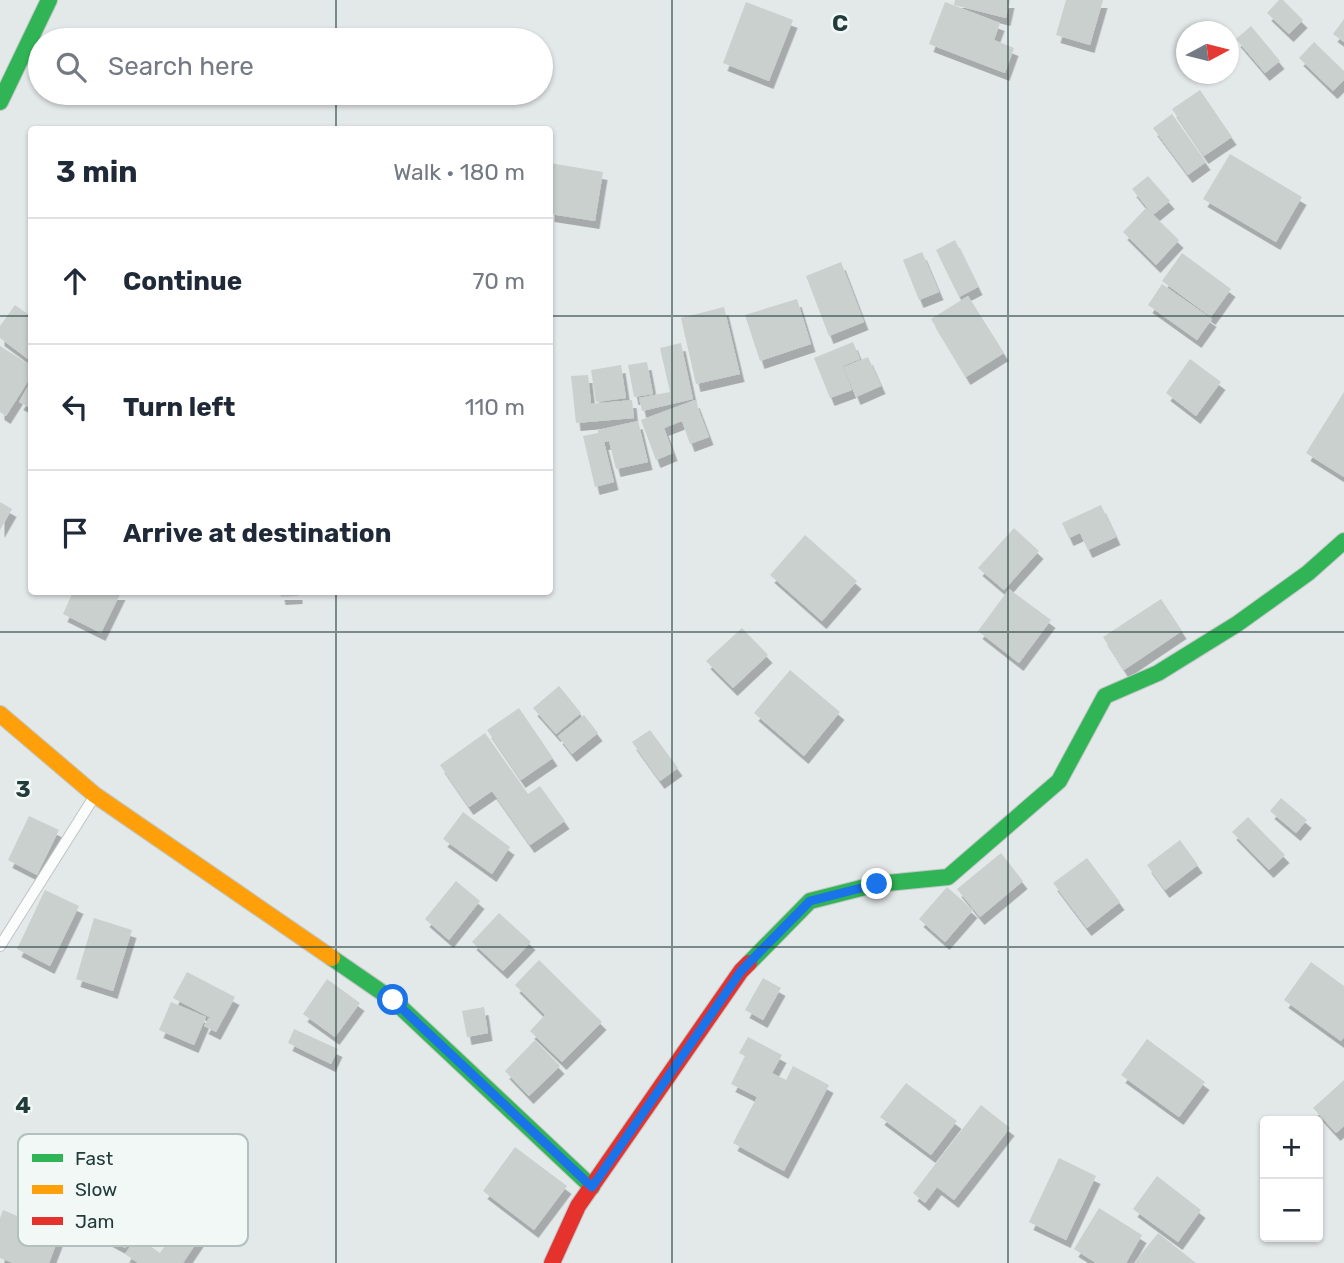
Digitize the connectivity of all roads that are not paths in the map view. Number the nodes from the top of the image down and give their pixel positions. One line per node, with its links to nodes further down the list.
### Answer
1 (49, 0): 2 (street)
2 (36, 28)
3 (28, 44): 4 (street)
4 (0, 102)
5 (1344, 541): 9 (street)
6 (0, 714): 7 (street)
7 (95, 795): 8 (lane); 9 (street)
8 (0, 947)
9 (592, 1187): 10 (street)
10 (552, 1263)

